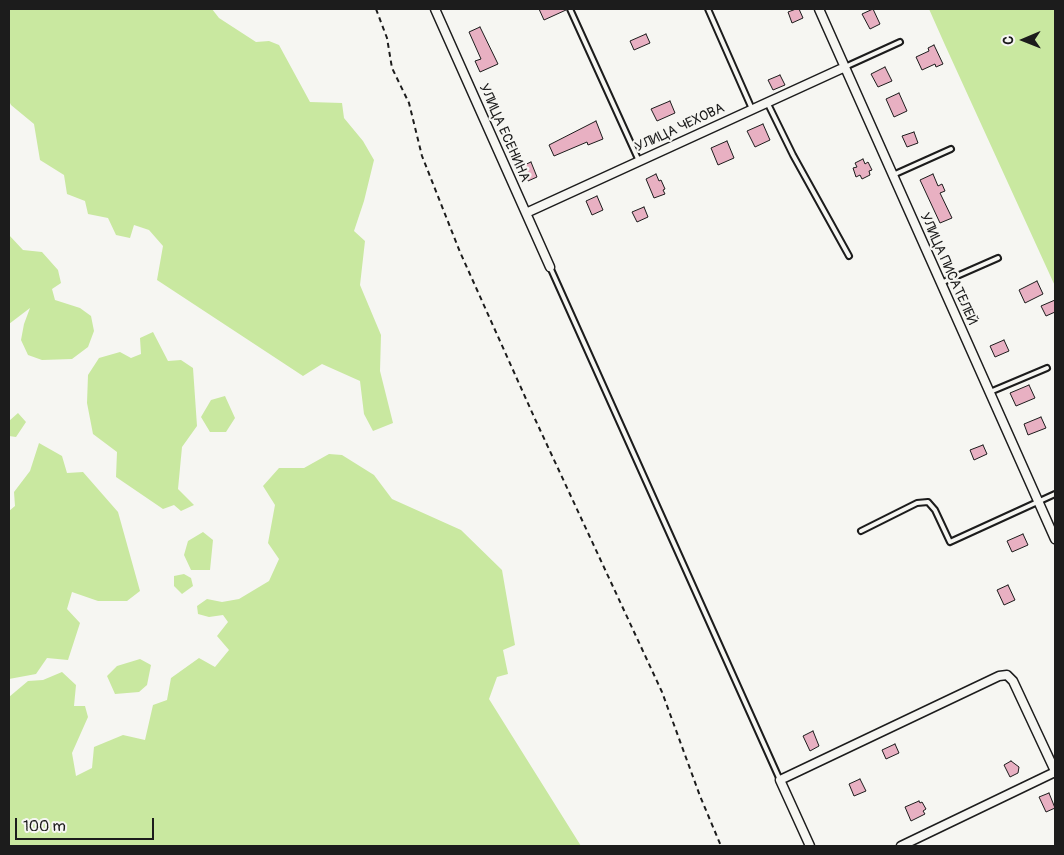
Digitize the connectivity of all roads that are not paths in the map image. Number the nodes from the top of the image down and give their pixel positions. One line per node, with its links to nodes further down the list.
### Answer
1 (435, 9): 12 (street, УЛИЦА ЕСЕНИНА)
2 (570, 9): 10 (lane)
3 (708, 9): 8 (lane)
4 (819, 9): 6 (street, УЛИЦА ПИСАТЕЛЕЙ)
5 (900, 42): 6 (lane)
6 (845, 67): 7 (street, УЛИЦА ЧЕХОВА); 11 (street, УЛИЦА ПИСАТЕЛЕЙ)
7 (767, 102): 8 (street, УЛИЦА ЧЕХОВА); 13 (lane)
8 (752, 109): 10 (street, УЛИЦА ЧЕХОВА)
9 (951, 149): 11 (lane)
10 (639, 161): 12 (street, УЛИЦА ЧЕХОВА)
11 (893, 176): 16 (street, УЛИЦА ПИСАТЕЛЕЙ)
12 (526, 213): 15 (street, УЛИЦА ЕСЕНИНА)
13 (849, 256)
14 (998, 258): 16 (lane)
15 (550, 266): 24 (lane)
16 (941, 283): 18 (street, УЛИЦА ПИСАТЕЛЕЙ)
17 (1046, 368): 18 (lane)
18 (990, 392): 20 (street, УЛИЦА ПИСАТЕЛЕЙ)
19 (1055, 494): 20 (lane)
20 (1039, 501): 21 (lane); 22 (street, УЛИЦА ПИСАТЕЛЕЙ)
21 (861, 531)
22 (1055, 539)
23 (1055, 771): 24 (street); 26 (street)
24 (780, 780): 25 (street)
25 (810, 846)
26 (900, 846)

